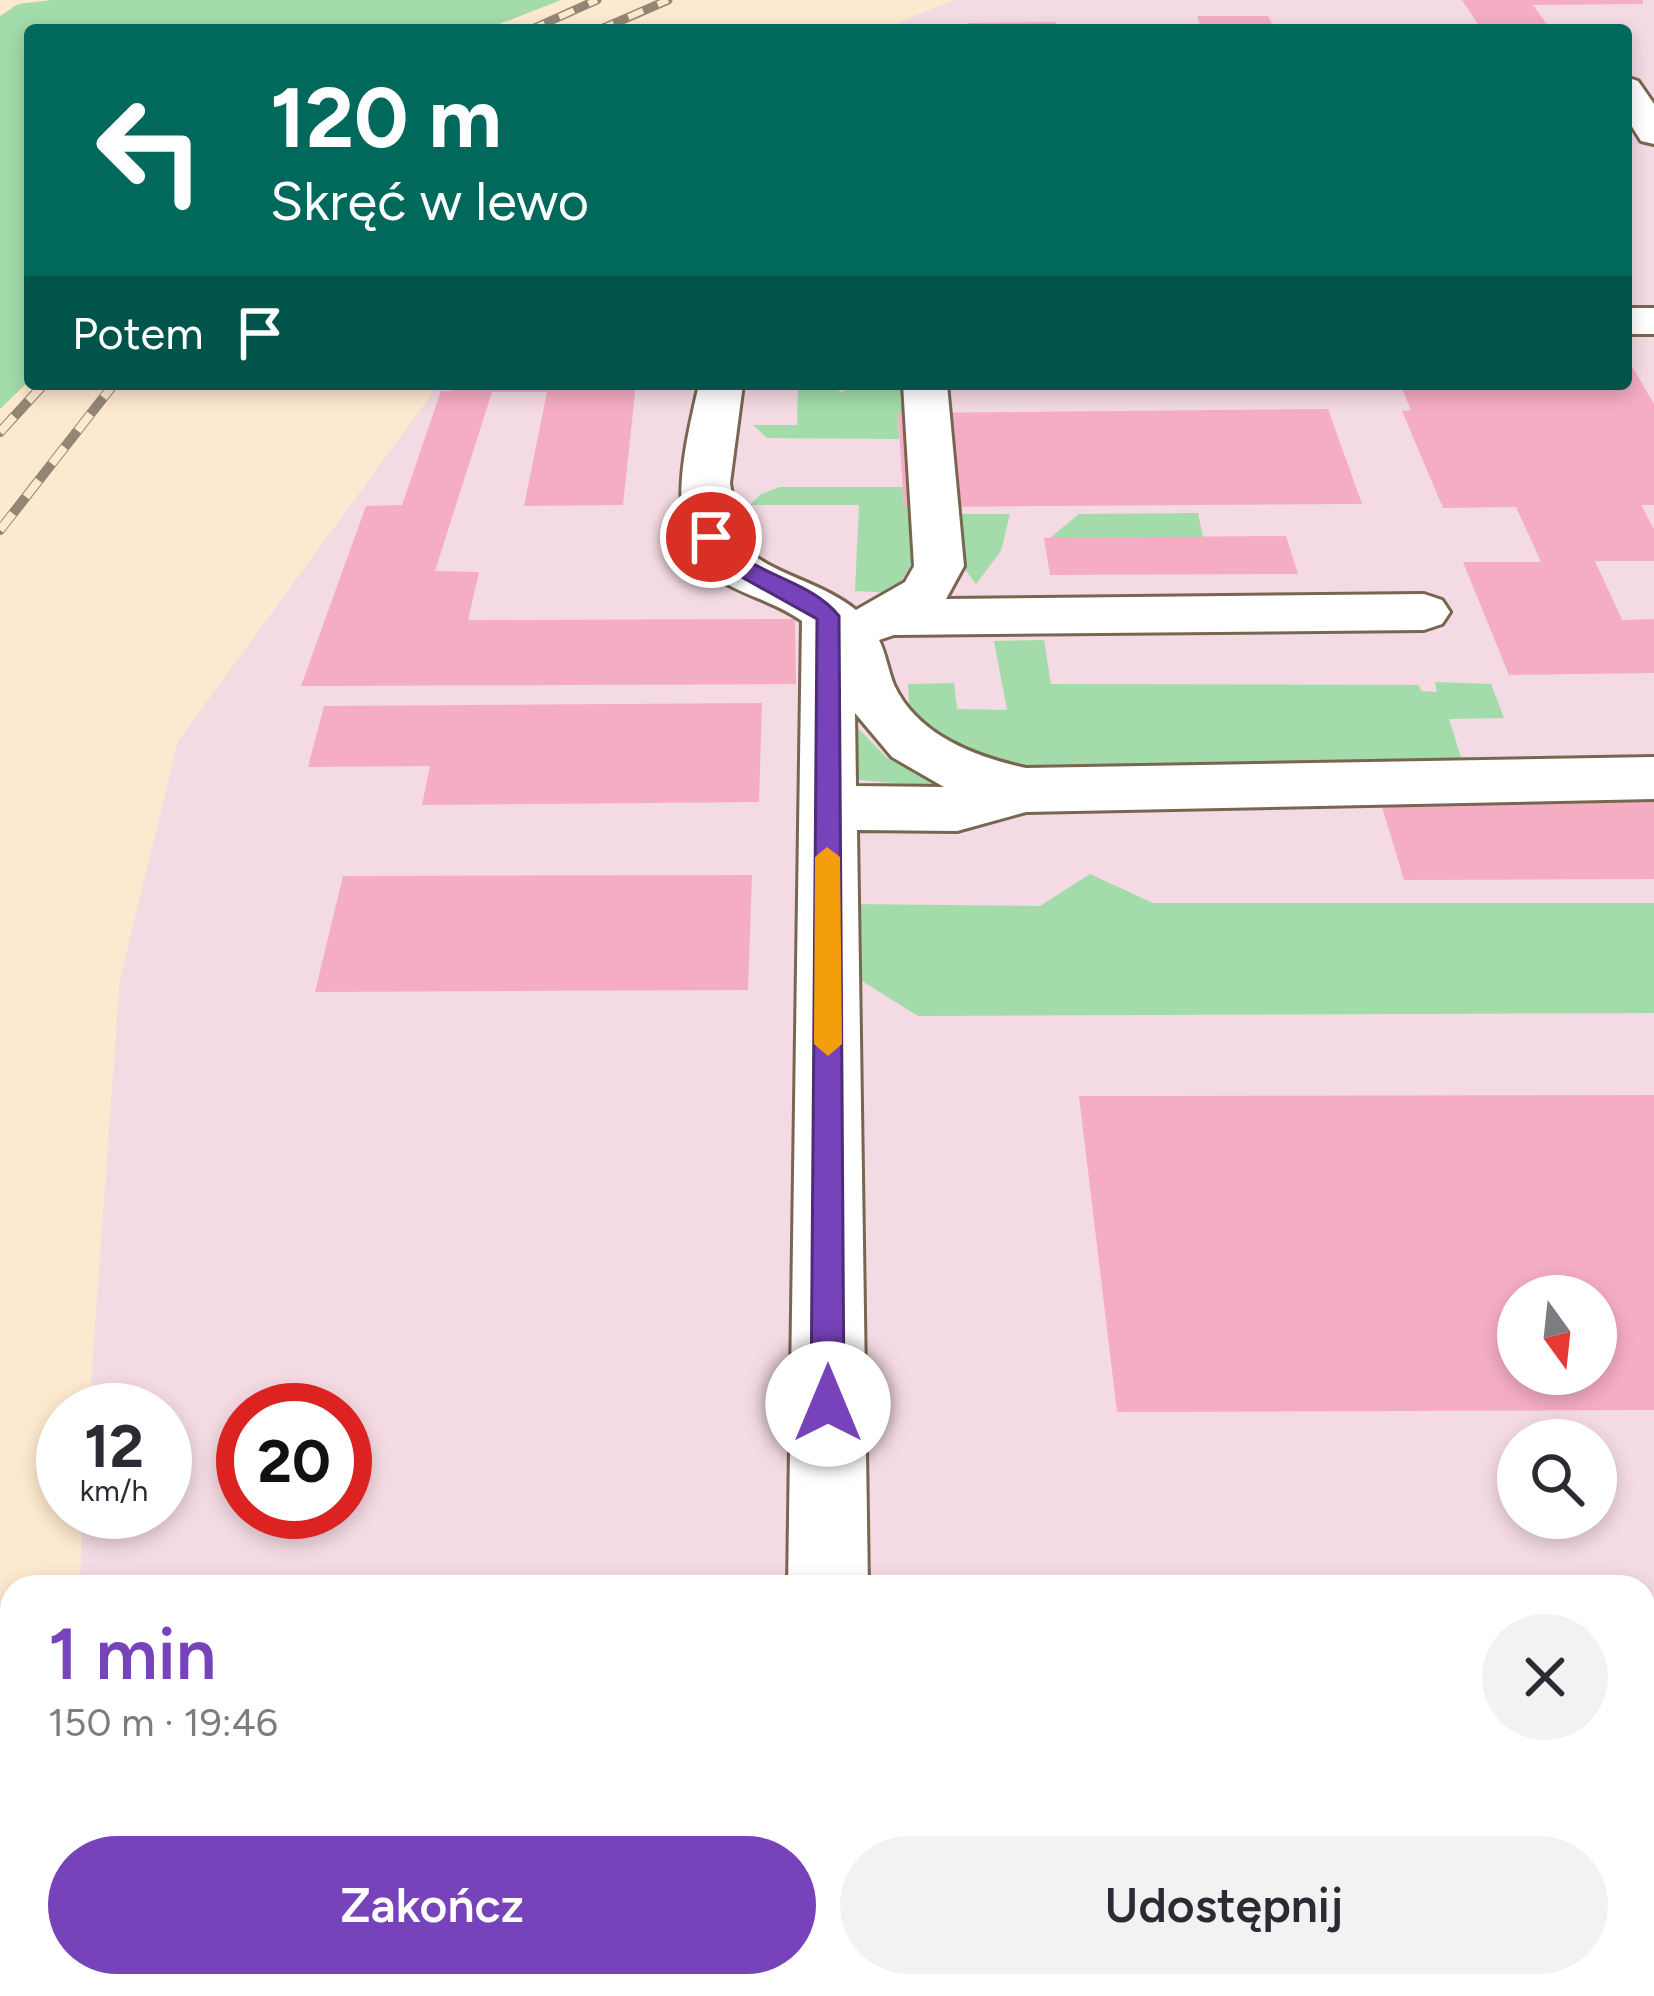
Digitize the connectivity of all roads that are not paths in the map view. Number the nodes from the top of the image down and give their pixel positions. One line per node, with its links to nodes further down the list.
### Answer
1 (1632, 98): 2 (lane)
2 (1654, 133)
3 (720, 390): 6 (lane)
4 (925, 390): 6 (lane)
5 (1424, 612): 6 (lane)
6 (854, 623): 8 (lane); 9 (lane)
7 (1654, 778): 8 (lane)
8 (1026, 790): 9 (lane)
9 (827, 808): 10 (lane)
10 (828, 1575)

